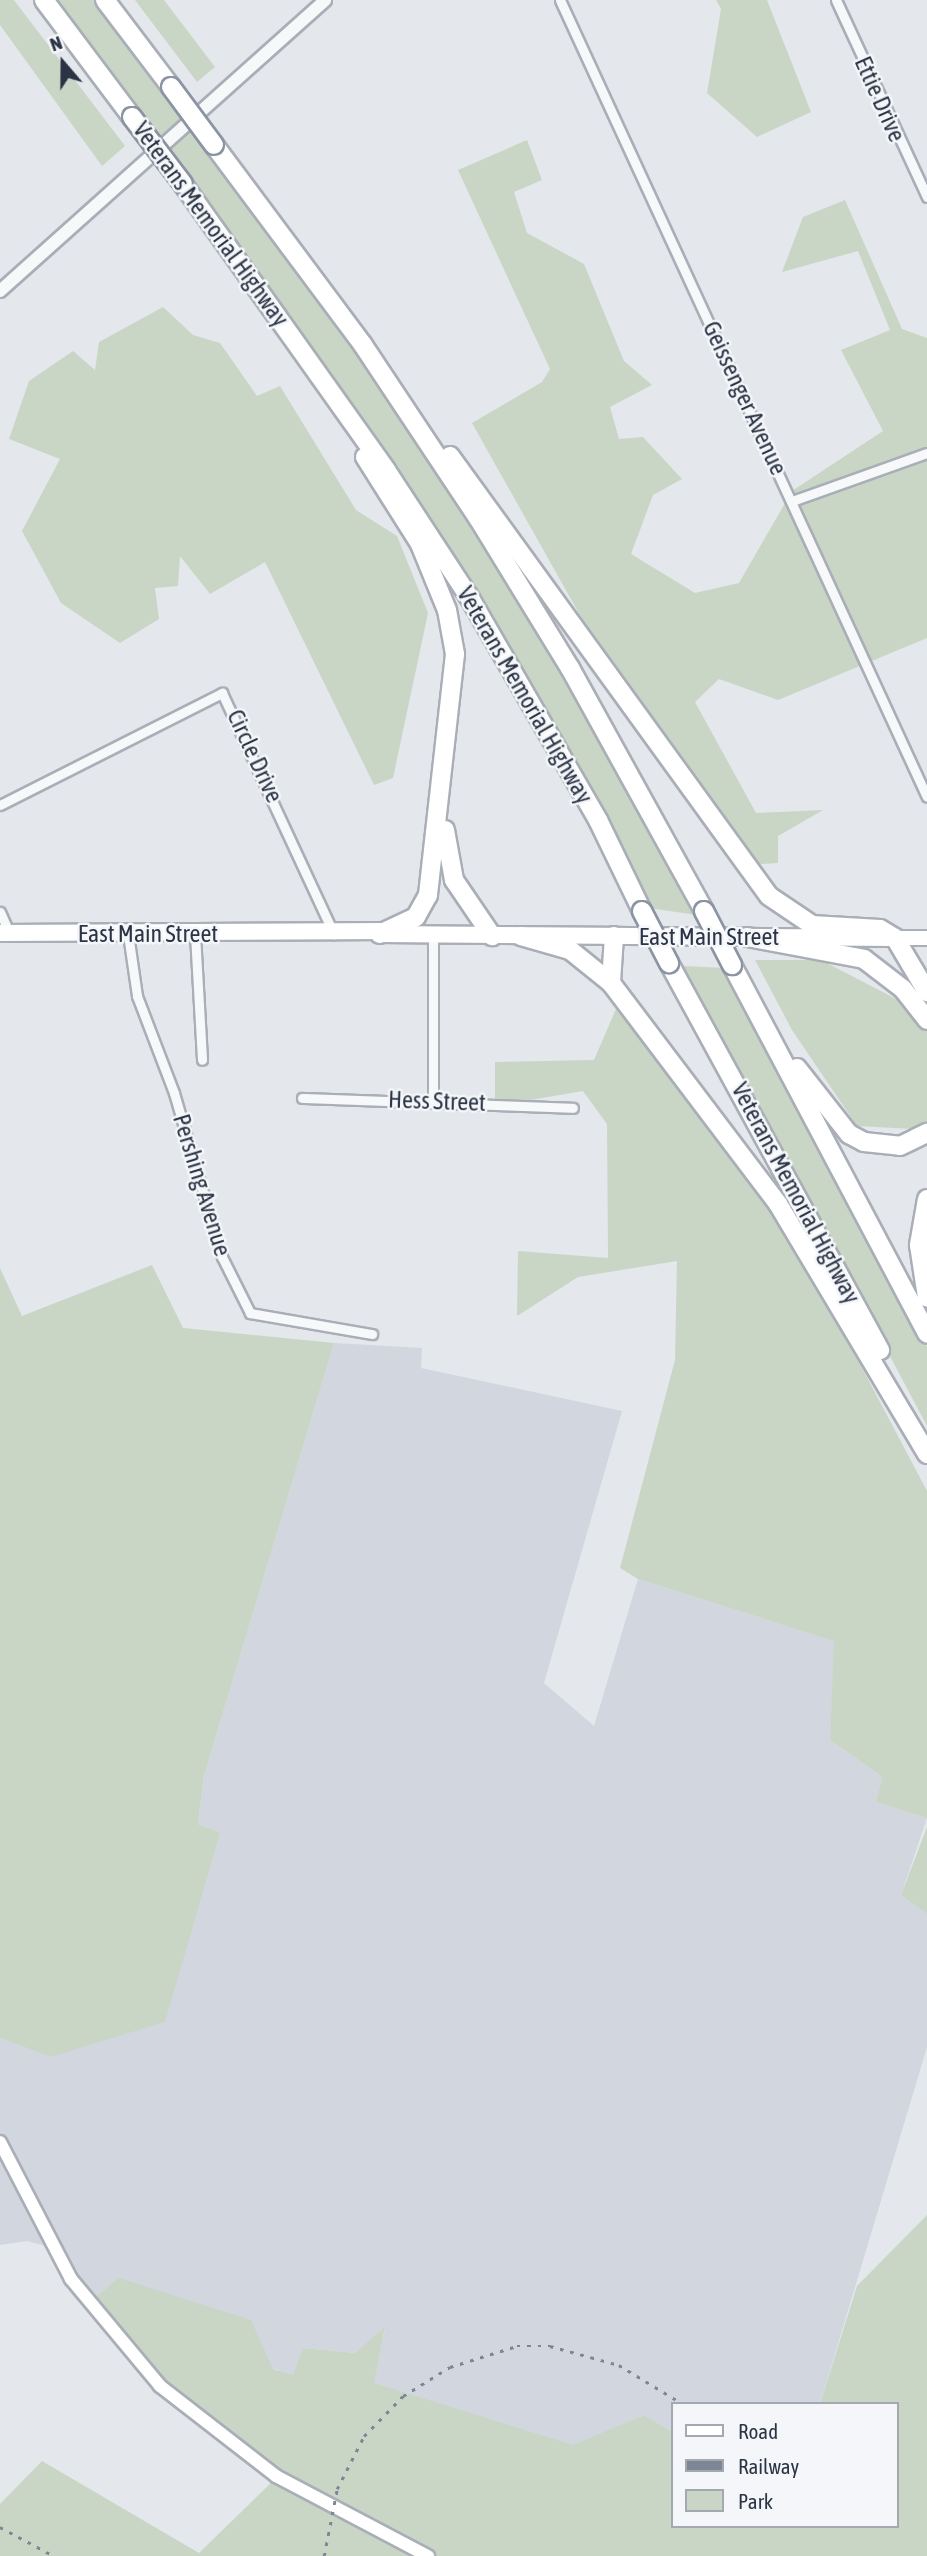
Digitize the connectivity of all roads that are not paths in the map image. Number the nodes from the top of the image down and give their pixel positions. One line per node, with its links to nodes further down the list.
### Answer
1 (44, 0): 9 (highway, Veterans Memorial Highway, bridge)
2 (105, 0): 8 (highway, Veterans Memorial Highway, bridge)
3 (325, 0): 7 (street)
4 (560, 0): 11 (street, Geissenger Avenue)
5 (836, 0): 6 (street, Ettie Drive)
6 (927, 197)
7 (0, 291)
8 (363, 345): 25 (highway); 30 (highway, Veterans Memorial Highway, bridge)
9 (320, 378): 12 (highway); 41 (highway, Veterans Memorial Highway, bridge)
10 (927, 453): 11 (street)
11 (792, 501): 13 (street, Geissenger Avenue)
12 (444, 781): 16 (highway); 21 (highway)
13 (927, 797)
14 (0, 805): 20 (street, Circle Drive)
15 (0, 912): 17 (street)
16 (380, 933): 20 (highway, East Main Street); 21 (highway, East Main Street); 27 (highway, East Main Street)
17 (5, 934): 18 (highway, East Main Street)
18 (128, 934): 19 (highway, East Main Street); 39 (street, Pershing Avenue)
19 (195, 934): 20 (highway, East Main Street); 32 (street)
20 (335, 935)
21 (492, 936): 22 (highway, East Main Street); 27 (highway, East Main Street)
22 (521, 936): 23 (highway, East Main Street); 28 (highway)
23 (614, 936): 24 (highway, East Main Street); 28 (highway)
24 (747, 937): 25 (highway, East Main Street); 31 (highway)
25 (895, 938): 26 (main road, East Main Street); 29 (highway)
26 (927, 938)
27 (433, 939): 34 (street)
28 (611, 983): 42 (highway)
29 (927, 992)
30 (754, 1008): 36 (highway); 40 (highway, Veterans Memorial Highway)
31 (927, 1020)
32 (202, 1060)
33 (302, 1098): 34 (street, Hess Street)
34 (433, 1100): 35 (street, Hess Street)
35 (573, 1108)
36 (927, 1133)
37 (927, 1199): 38 (highway)
38 (927, 1297)
39 (372, 1334)
40 (927, 1334)
41 (927, 1440)
42 (927, 1454)
43 (0, 2142): 44 (main road)
44 (428, 2556)

